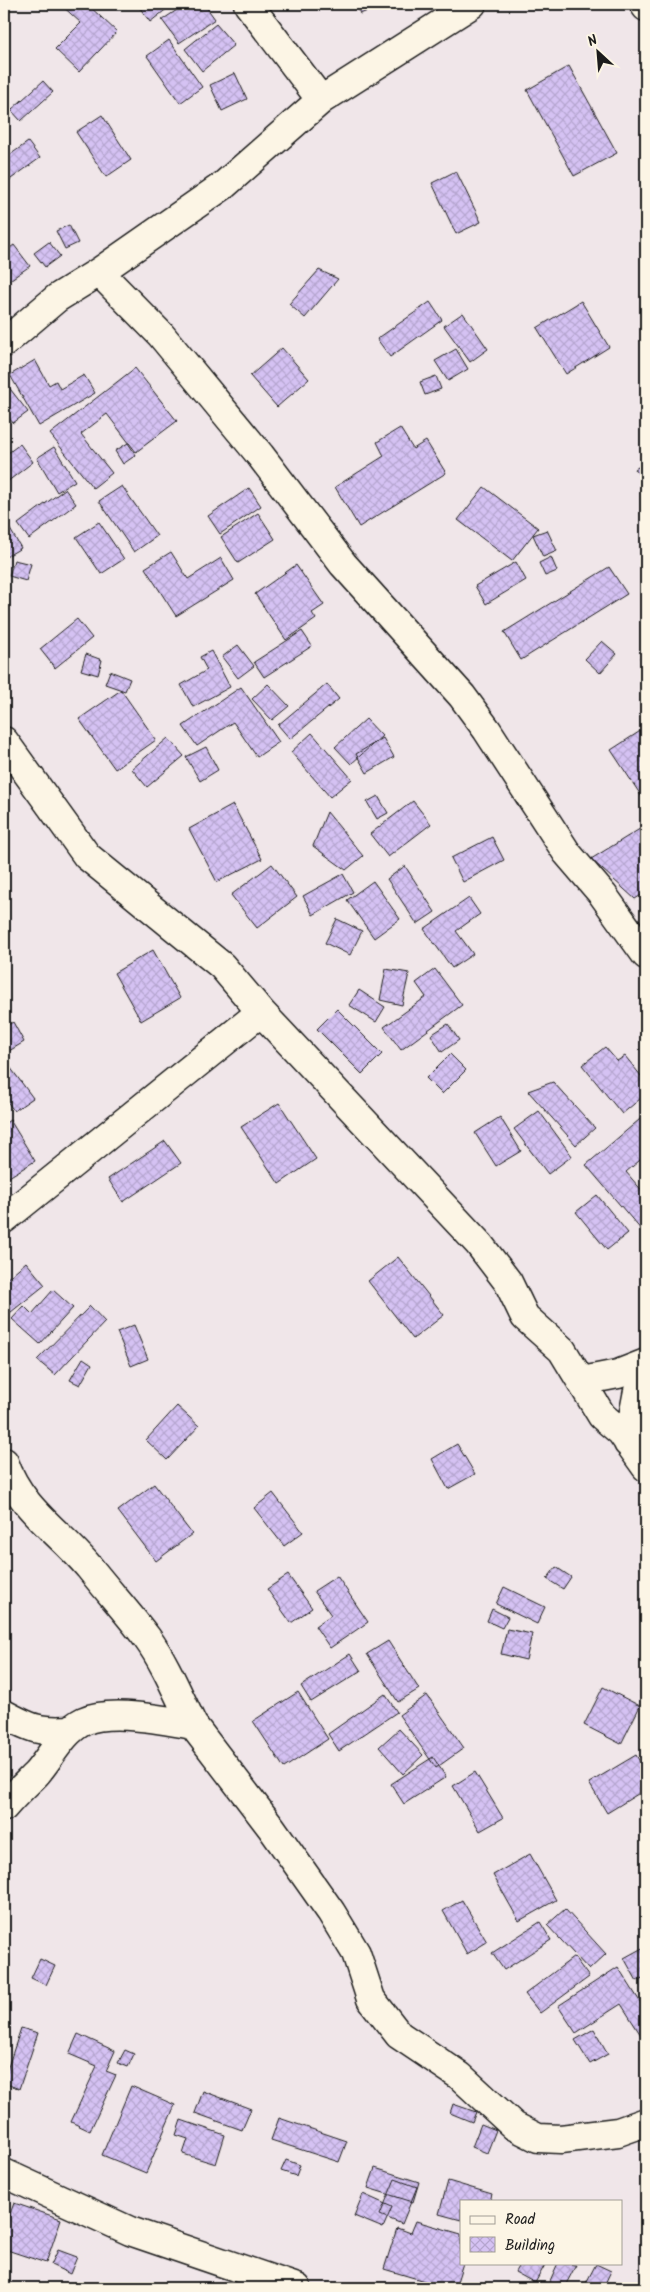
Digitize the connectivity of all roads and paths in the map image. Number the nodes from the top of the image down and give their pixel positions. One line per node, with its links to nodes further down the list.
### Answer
1 (248, 4): 5 (street)
2 (472, 4): 5 (street)
3 (644, 4): 4 (street)
4 (646, 7)
5 (321, 100): 6 (street)
6 (99, 272): 7 (street); 9 (street)
7 (4, 343)
8 (4, 740): 10 (street)
9 (646, 955)
10 (262, 1012): 11 (street); 14 (street)
11 (4, 1219)
12 (646, 1363): 14 (street)
13 (646, 1377): 15 (street)
14 (582, 1381): 15 (street)
15 (628, 1443): 17 (street)
16 (4, 1462): 19 (street)
17 (646, 1467)
18 (4, 1714): 20 (street)
19 (193, 1726): 20 (street); 22 (street)
20 (71, 1730): 21 (street)
21 (4, 1807)
22 (646, 2122)
23 (4, 2173): 24 (street)
24 (298, 2288)

